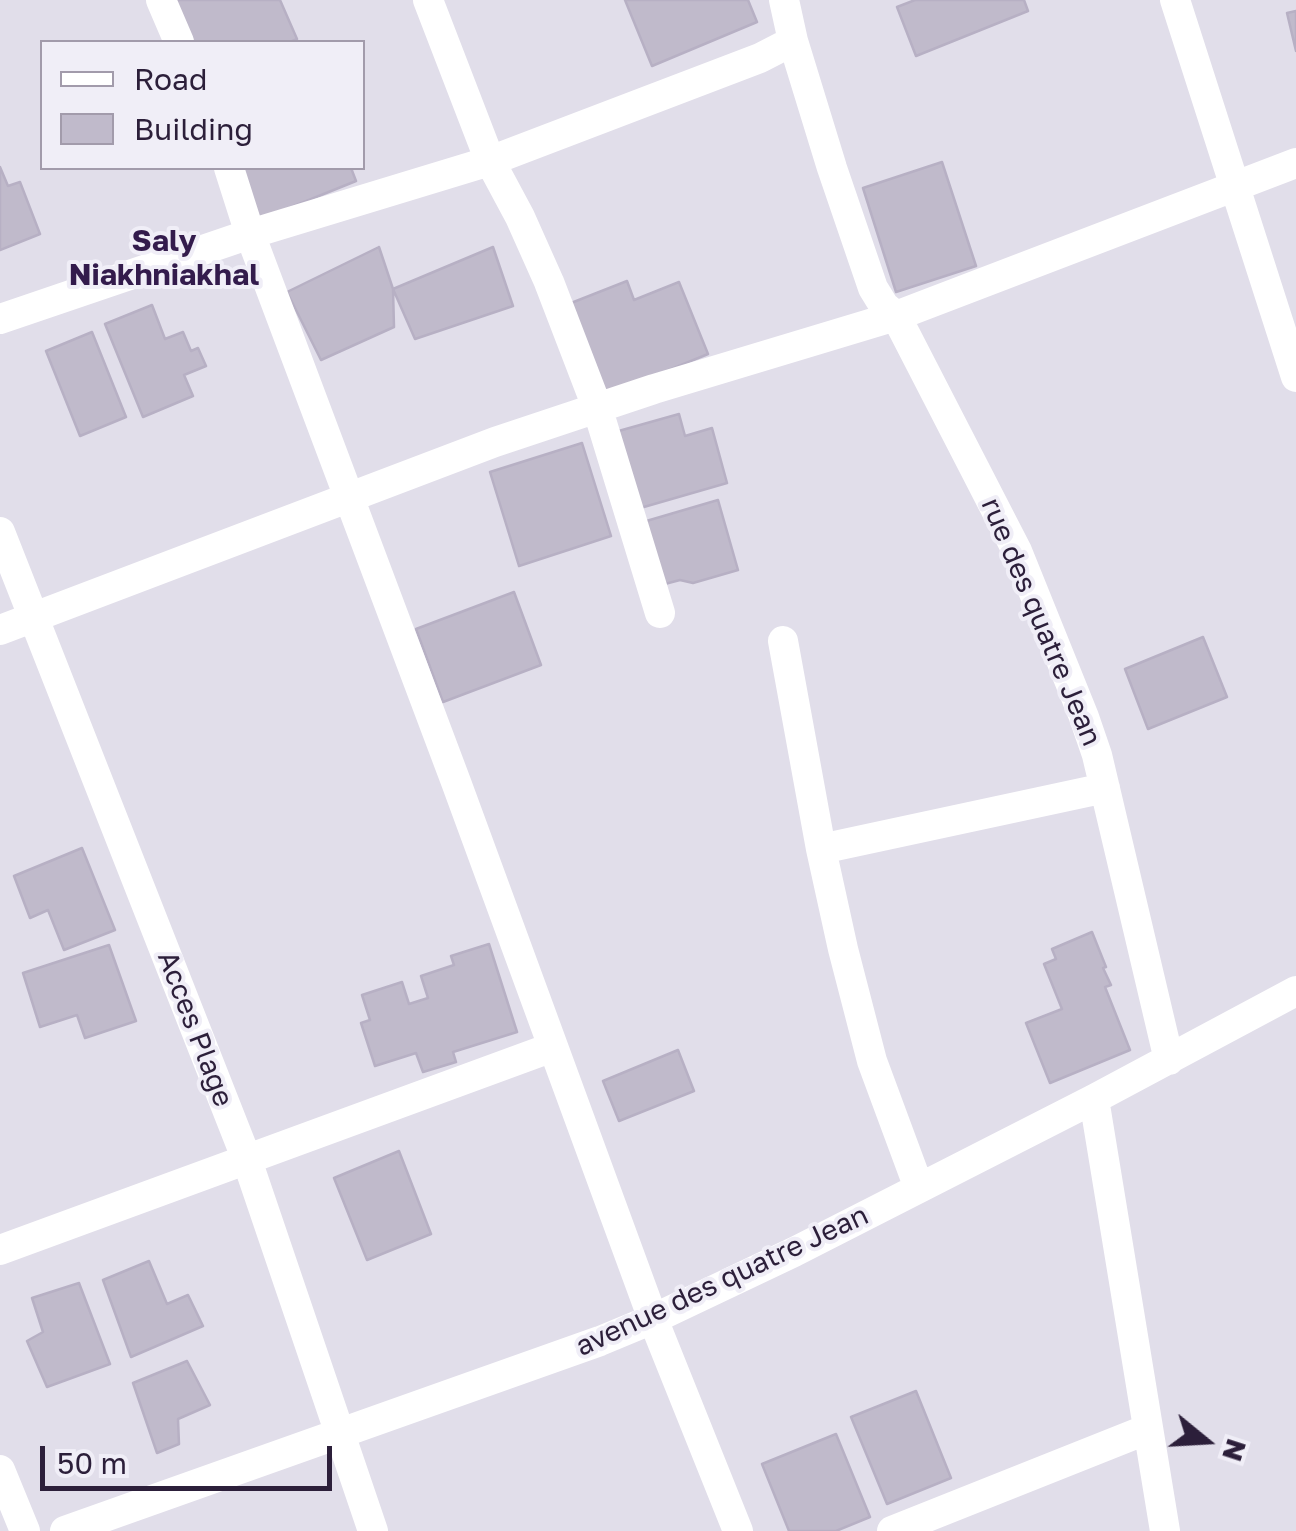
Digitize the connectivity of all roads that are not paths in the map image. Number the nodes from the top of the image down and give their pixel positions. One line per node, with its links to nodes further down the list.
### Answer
1 (161, 0): 5 (street)
2 (428, 0): 7 (street)
3 (784, 0): 6 (street, rue des quatre Jean)
4 (1174, 0): 10 (street)
5 (178, 40)
6 (793, 42): 7 (street); 12 (street, rue des quatre Jean)
7 (490, 161): 11 (street); 15 (street)
8 (1296, 163): 10 (street)
9 (230, 170): 11 (street)
10 (1233, 189): 12 (street); 14 (street)
11 (250, 234): 13 (street); 16 (street)
12 (896, 316): 15 (street); 22 (street, rue des quatre Jean)
13 (0, 319)
14 (1296, 377)
15 (597, 407): 16 (street); 18 (street)
16 (347, 497): 19 (street); 25 (street)
17 (0, 532): 19 (street, Acces Plage)
18 (660, 612)
19 (34, 618): 20 (street); 28 (street, Acces Plage)
20 (0, 630)
21 (784, 641): 23 (street)
22 (1104, 788): 23 (street); 26 (street, rue des quatre Jean)
23 (821, 848): 29 (street)
24 (1296, 991): 26 (street, avenue des quatre Jean)
25 (553, 1047): 28 (street); 31 (street)
26 (1169, 1060): 27 (street, avenue des quatre Jean)
27 (1094, 1099): 29 (street, avenue des quatre Jean); 32 (street)
28 (246, 1160): 30 (street); 33 (street, Acces Plage)
29 (919, 1188): 31 (street, avenue des quatre Jean)
30 (0, 1250)
31 (653, 1320): 33 (street, avenue des quatre Jean); 38 (street)
32 (1148, 1429): 39 (street); 40 (street)
33 (341, 1431): 36 (street, avenue des quatre Jean); 37 (street, Acces Plage)
34 (0, 1470): 35 (street)
35 (25, 1531)
36 (65, 1531)
37 (374, 1531)
38 (738, 1531)
39 (892, 1531)
40 (1165, 1531)

